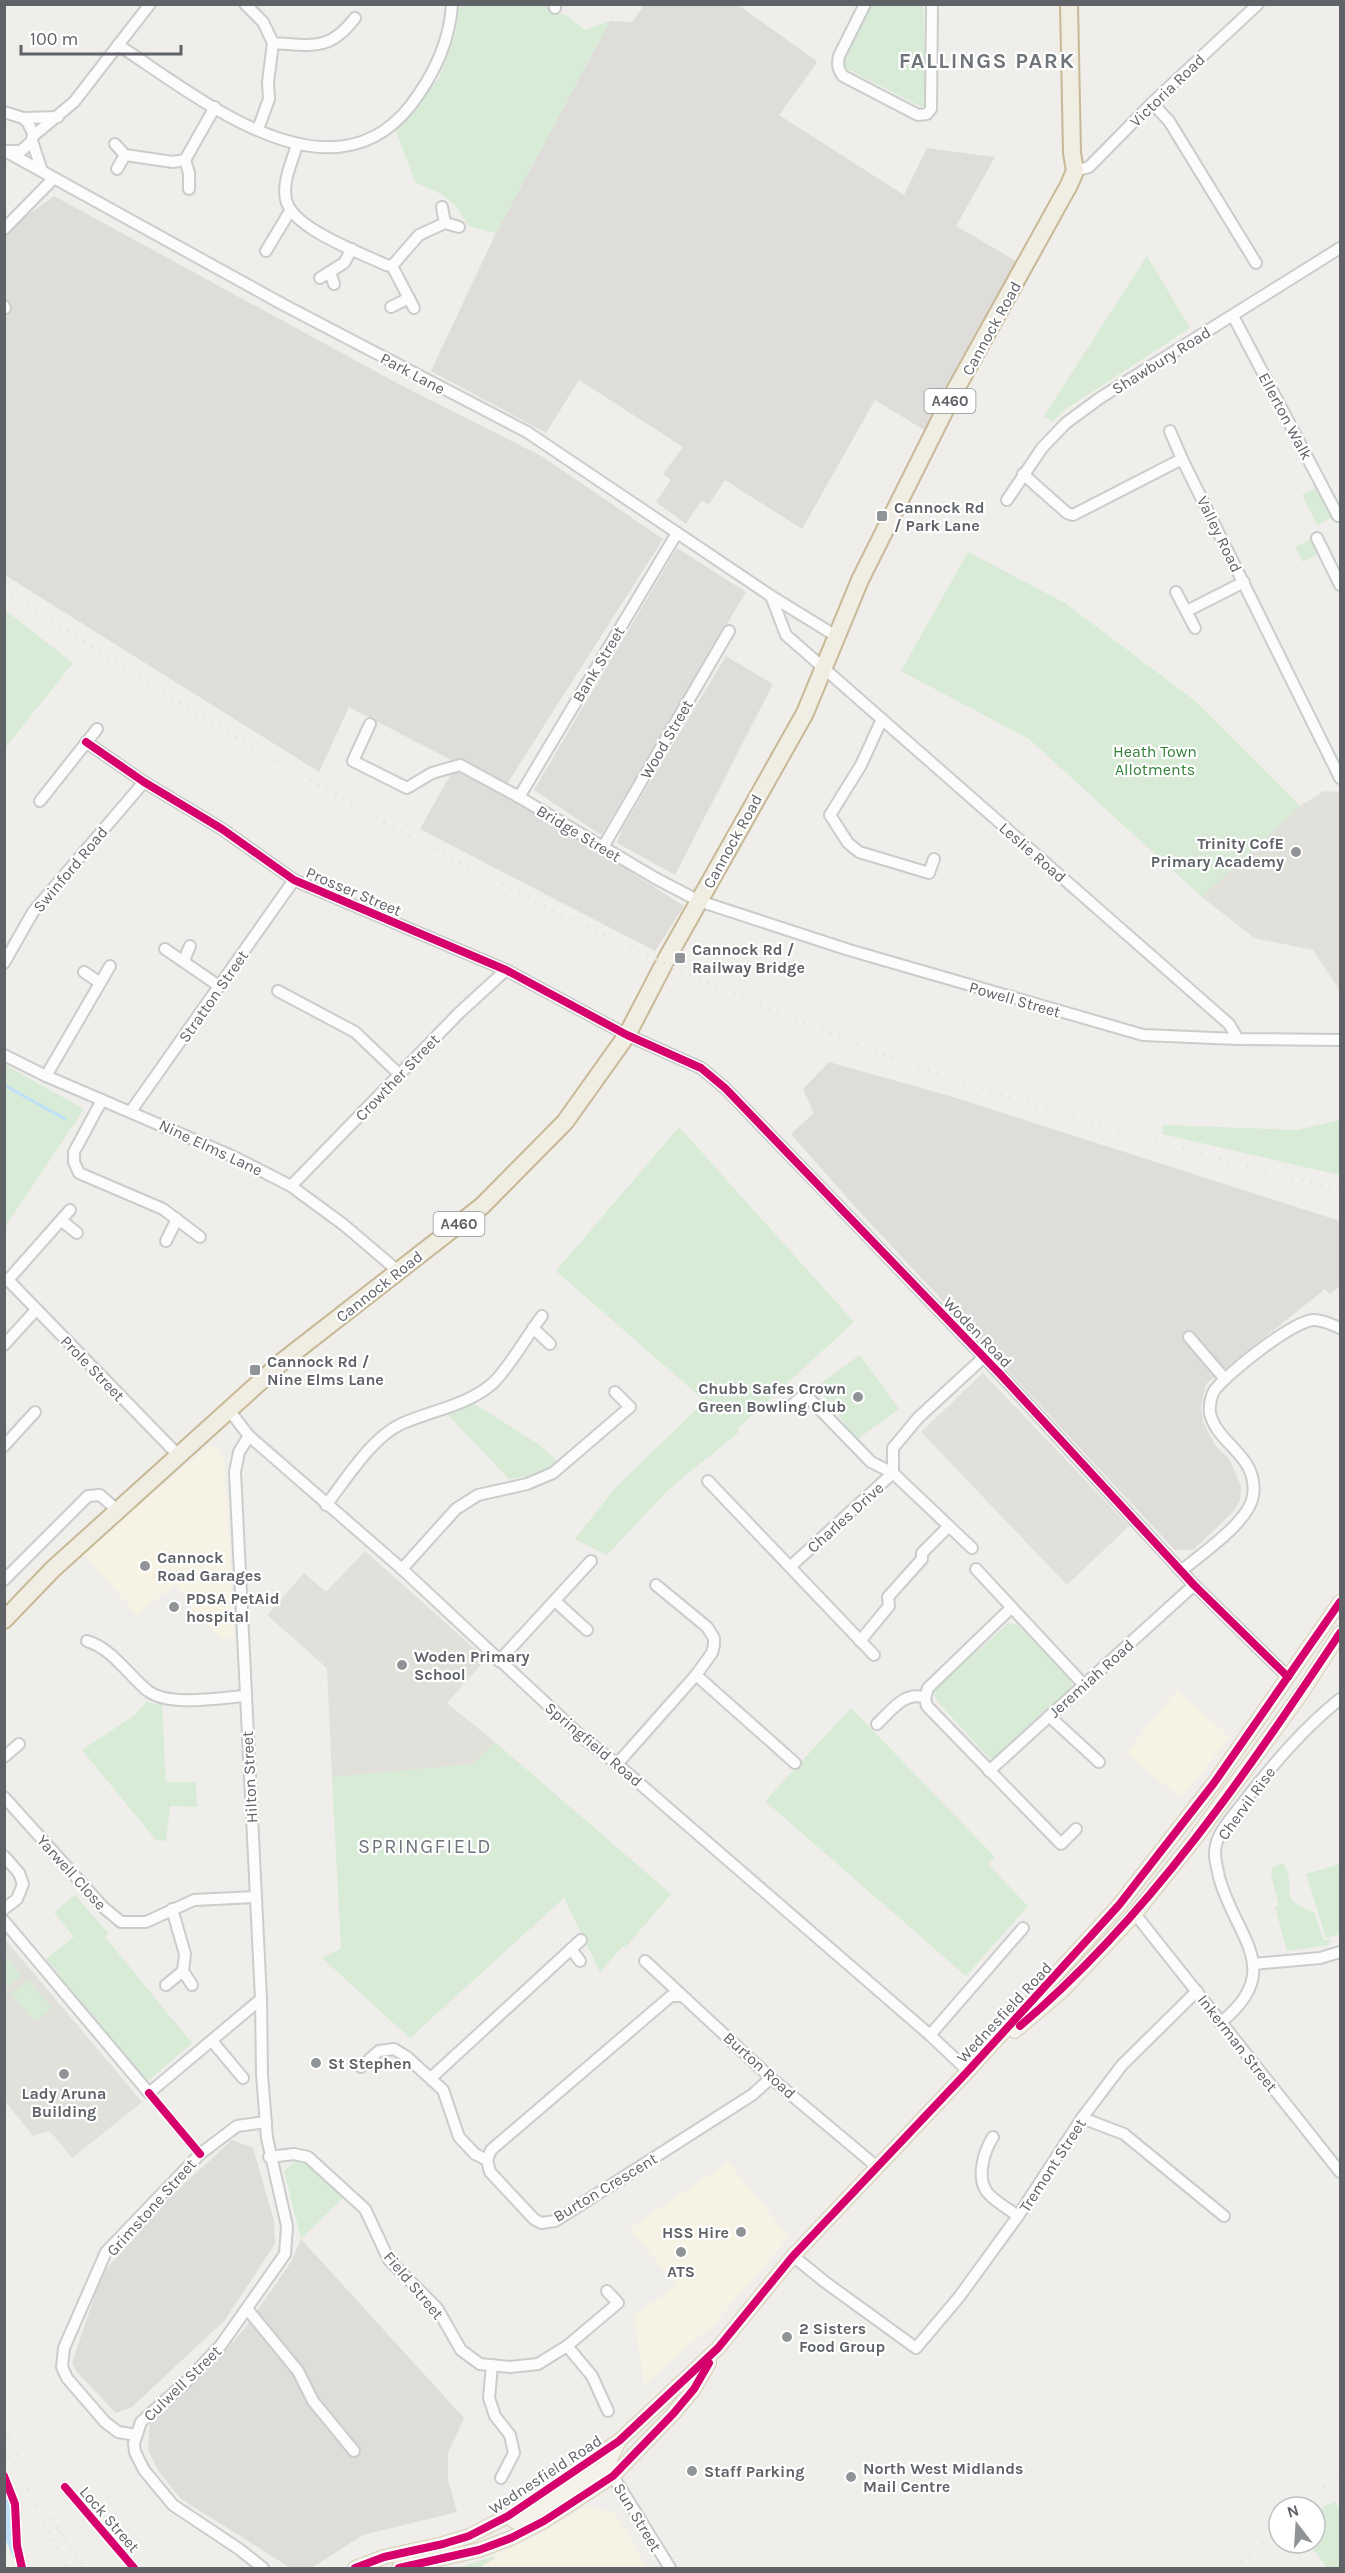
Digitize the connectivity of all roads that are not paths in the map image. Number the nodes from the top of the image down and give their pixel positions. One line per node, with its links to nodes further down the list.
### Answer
1 (150, 4): 10 (street)
2 (245, 4): 9 (street)
3 (452, 4): 19 (street)
4 (865, 4): 5 (street)
5 (932, 4)
6 (1069, 4): 25 (highway)
7 (1258, 4): 11 (street, Victoria Road)
8 (355, 18): 9 (street)
9 (273, 43): 16 (street)
10 (118, 45): 12 (street); 14 (street)
11 (1152, 103): 25 (street, Victoria Road); 36 (street)
12 (215, 107): 16 (street); 22 (street)
13 (4, 112): 15 (street)
14 (58, 117): 15 (street); 17 (street)
15 (23, 118): 17 (street)
16 (258, 129): 19 (street)
17 (33, 139): 20 (street); 24 (street)
18 (115, 144): 21 (street)
19 (297, 145): 29 (street)
20 (6, 151): 24 (street, Park Lane)
21 (125, 155): 22 (street); 23 (street)
22 (185, 160): 27 (street)
23 (117, 169)
24 (42, 171): 26 (street, Park Lane)
25 (1075, 171): 55 (highway, Cannock Road / A460)
26 (53, 179): 32 (street); 46 (street, Park Lane)
27 (189, 189)
28 (442, 207): 30 (street)
29 (290, 211): 34 (street); 35 (street)
30 (446, 223): 31 (street); 37 (street)
31 (459, 227)
32 (4, 229)
33 (1341, 248): 40 (street, Shawbury Road)
34 (352, 249): 37 (street); 38 (street)
35 (266, 251)
36 (1256, 263)
37 (392, 266): 39 (street)
38 (334, 284)
39 (391, 307)
40 (1233, 316): 43 (street, Shawbury Road); 45 (street, Ellerton Walk)
41 (1170, 431): 42 (street, Valley Road)
42 (1182, 459): 43 (street); 48 (street, Valley Road)
43 (1023, 474): 44 (street, Shawbury Road)
44 (1007, 500)
45 (1338, 516)
46 (677, 533): 51 (street, Park Lane); 63 (street, Bank Street)
47 (1317, 538): 49 (street)
48 (1244, 582): 52 (street); 61 (street, Valley Road)
49 (1341, 585)
50 (1176, 592): 52 (street)
51 (771, 596): 55 (street, Park Lane); 56 (street)
52 (1187, 611): 53 (street)
53 (1195, 628)
54 (729, 631): 65 (street, Wood Street)
55 (836, 636): 56 (highway, Cannock Road / A460)
56 (825, 668): 57 (street, Leslie Road); 68 (highway, Cannock Road / A460)
57 (882, 719): 66 (street); 80 (street, Leslie Road)
58 (370, 724): 63 (street, Bridge Street)
59 (97, 729): 60 (street)
60 (86, 742): 62 (street, Prosser Street); 64 (street)
61 (1341, 778)
62 (144, 782): 67 (street, Prosser Street); 72 (street, Swinford Road)
63 (519, 796): 65 (street, Bridge Street)
64 (40, 801)
65 (603, 847): 68 (street, Bridge Street)
66 (934, 859)
67 (294, 880): 74 (street, Prosser Street); 77 (street, Stratton Street)
68 (699, 901): 79 (highway, Cannock Road / A460); 80 (street, Powell Street)
69 (190, 946): 71 (street)
70 (165, 949): 71 (street)
71 (184, 960): 77 (street)
72 (4, 963)
73 (110, 966): 76 (street)
74 (506, 970): 79 (street, Prosser Street); 83 (street, Crowther Street)
75 (84, 972): 76 (street)
76 (99, 982): 84 (street)
77 (219, 986): 86 (street, Stratton Street)
78 (278, 991): 83 (street)
79 (627, 1035): 94 (highway, Cannock Road / A460); 103 (street, Woden Road)
80 (1238, 1039): 81 (street, Powell Street)
81 (1341, 1040)
82 (4, 1055): 84 (street, Nine Elms Lane)
83 (400, 1075): 87 (street, Crowther Street)
84 (46, 1076): 85 (street, Nine Elms Lane)
85 (102, 1100): 86 (street, Nine Elms Lane); 89 (street)
86 (131, 1111): 87 (street, Nine Elms Lane)
87 (291, 1186): 94 (street, Nine Elms Lane)
88 (70, 1210): 90 (street, Prole Street)
89 (177, 1219): 92 (street); 93 (street)
90 (62, 1221): 91 (street); 95 (street, Prole Street)
91 (77, 1233)
92 (200, 1237)
93 (166, 1241)
94 (398, 1271): 107 (highway, Cannock Road / A460)
95 (6, 1278): 96 (street, Prole Street)
96 (36, 1310): 102 (street); 111 (street, Prole Street)
97 (542, 1316): 98 (street)
98 (533, 1328): 101 (street); 114 (street)
99 (1341, 1328): 104 (street)
100 (1189, 1337): 104 (street)
101 (550, 1344)
102 (4, 1345)
103 (984, 1357): 112 (street, Charles Drive); 122 (street, Woden Road)
104 (1225, 1379): 122 (street)
105 (615, 1392): 120 (street)
106 (790, 1407): 112 (street)
107 (229, 1410): 109 (street, Springfield Road); 111 (highway, Cannock Road / A460)
108 (35, 1412): 110 (street)
109 (249, 1436): 114 (street, Springfield Road); 140 (street, Hilton Street)
110 (4, 1446)
111 (178, 1455): 115 (highway, Cannock Road / A460)
112 (893, 1473): 116 (street); 119 (street, Charles Drive)
113 (708, 1481): 119 (street)
114 (326, 1505): 120 (street, Springfield Road)
115 (117, 1510): 123 (street); 129 (highway, Cannock Road / A460)
116 (949, 1526): 117 (street); 133 (street)
117 (972, 1548)
118 (591, 1561): 126 (street)
119 (790, 1566): 133 (street)
120 (402, 1569): 135 (street, Springfield Road)
121 (976, 1569): 128 (street)
122 (1181, 1571): 125 (street, Woden Road)
123 (4, 1580)
124 (656, 1585): 136 (street)
125 (1194, 1585): 137 (street, Woden Road); 138 (street, Jeremiah Road)
126 (555, 1601): 130 (street); 135 (street)
127 (1341, 1602): 137 (main road, Wednesfield Road)
128 (1011, 1608): 138 (street); 141 (street)
129 (4, 1620)
130 (587, 1630)
131 (1341, 1632): 139 (main road, Wednesfield Road)
132 (87, 1641): 140 (street)
133 (860, 1641): 134 (street)
134 (874, 1655)
135 (499, 1661): 149 (street, Springfield Road)
136 (696, 1675): 148 (street); 149 (street)
137 (1288, 1677): 139 (main road); 155 (main road, Wednesfield Road)
138 (1084, 1685): 143 (street, Jeremiah Road)
139 (1301, 1694): 158 (main road, Wednesfield Road)
140 (245, 1696): 154 (street, Hilton Street)
141 (926, 1698): 144 (street); 150 (street)
142 (1341, 1699): 166 (street, Chervil Rise)
143 (1049, 1716): 147 (street); 150 (street, Jeremiah Road)
144 (877, 1724)
145 (19, 1744): 146 (street)
146 (4, 1757)
147 (1099, 1762)
148 (795, 1763)
149 (617, 1764): 174 (street, Springfield Road)
150 (989, 1771): 152 (street)
151 (4, 1797): 157 (street, Yarwell Close)
152 (1076, 1829)
153 (4, 1856): 156 (street)
154 (255, 1896): 157 (street, Yarwell Close); 172 (street, Hilton Street)
155 (1119, 1905): 158 (main road); 177 (main road, Wednesfield Road)
156 (4, 1909)
157 (172, 1909): 167 (street)
158 (1136, 1914): 170 (street, Inkerman Street); 177 (main road, Wednesfield Road)
159 (4, 1921): 175 (street)
160 (1023, 1928): 174 (street)
161 (581, 1940): 162 (street)
162 (571, 1949): 164 (street); 178 (street)
163 (1341, 1952): 166 (street)
164 (580, 1961)
165 (645, 1962): 171 (street, Burton Road)
166 (1253, 1964): 173 (street, Chervil Rise)
167 (183, 1971): 168 (street); 169 (street)
168 (192, 1984)
169 (166, 1985)
170 (1197, 1991): 173 (street, Inkerman Street); 181 (street, Tremont Street)
171 (680, 1995): 180 (street, Burton Road); 185 (street)
172 (261, 1999): 175 (street); 182 (street, Hilton Street)
173 (1220, 2023): 187 (street, Inkerman Street)
174 (930, 2035): 177 (street, Springfield Road)
175 (213, 2041): 179 (street)
176 (361, 2067): 178 (street)
177 (968, 2071): 186 (main road, Wednesfield Road)
178 (432, 2077): 185 (street)
179 (243, 2078)
180 (771, 2078): 185 (street, Burton Crescent); 186 (street, Burton Road)
181 (1082, 2118): 188 (street, Tremont Street); 189 (street)
182 (266, 2122): 184 (street, Culwell Street); 197 (street, Grimstone Street)
183 (993, 2137): 188 (street)
184 (269, 2157): 192 (street, Culwell Street); 195 (street, Field Street)
185 (487, 2160)
186 (876, 2166): 190 (main road, Wednesfield Road)
187 (1341, 2172)
188 (1018, 2216): 190 (street, Tremont Street)
189 (1224, 2216)
190 (793, 2256): 194 (main road, Wednesfield Road)
191 (607, 2291): 193 (street, Field Street)
192 (248, 2310): 197 (street, Culwell Street); 199 (street)
193 (567, 2346): 195 (street, Field Street); 196 (street)
194 (718, 2348): 198 (main road, Wednesfield Road); 200 (main road, Wednesfield Road)
195 (492, 2366): 201 (street)
196 (608, 2411)
197 (136, 2435): 203 (street, Culwell Street)
198 (620, 2441): 200 (main road); 202 (main road, Wednesfield Road)
199 (354, 2451)
200 (609, 2471): 202 (main road); 205 (main road, Wednesfield Road); 206 (street, Sun Street)
201 (501, 2478)
202 (469, 2536): 204 (main road, Wednesfield Road)
203 (263, 2568)
204 (355, 2568)
205 (399, 2568)
206 (670, 2568)

